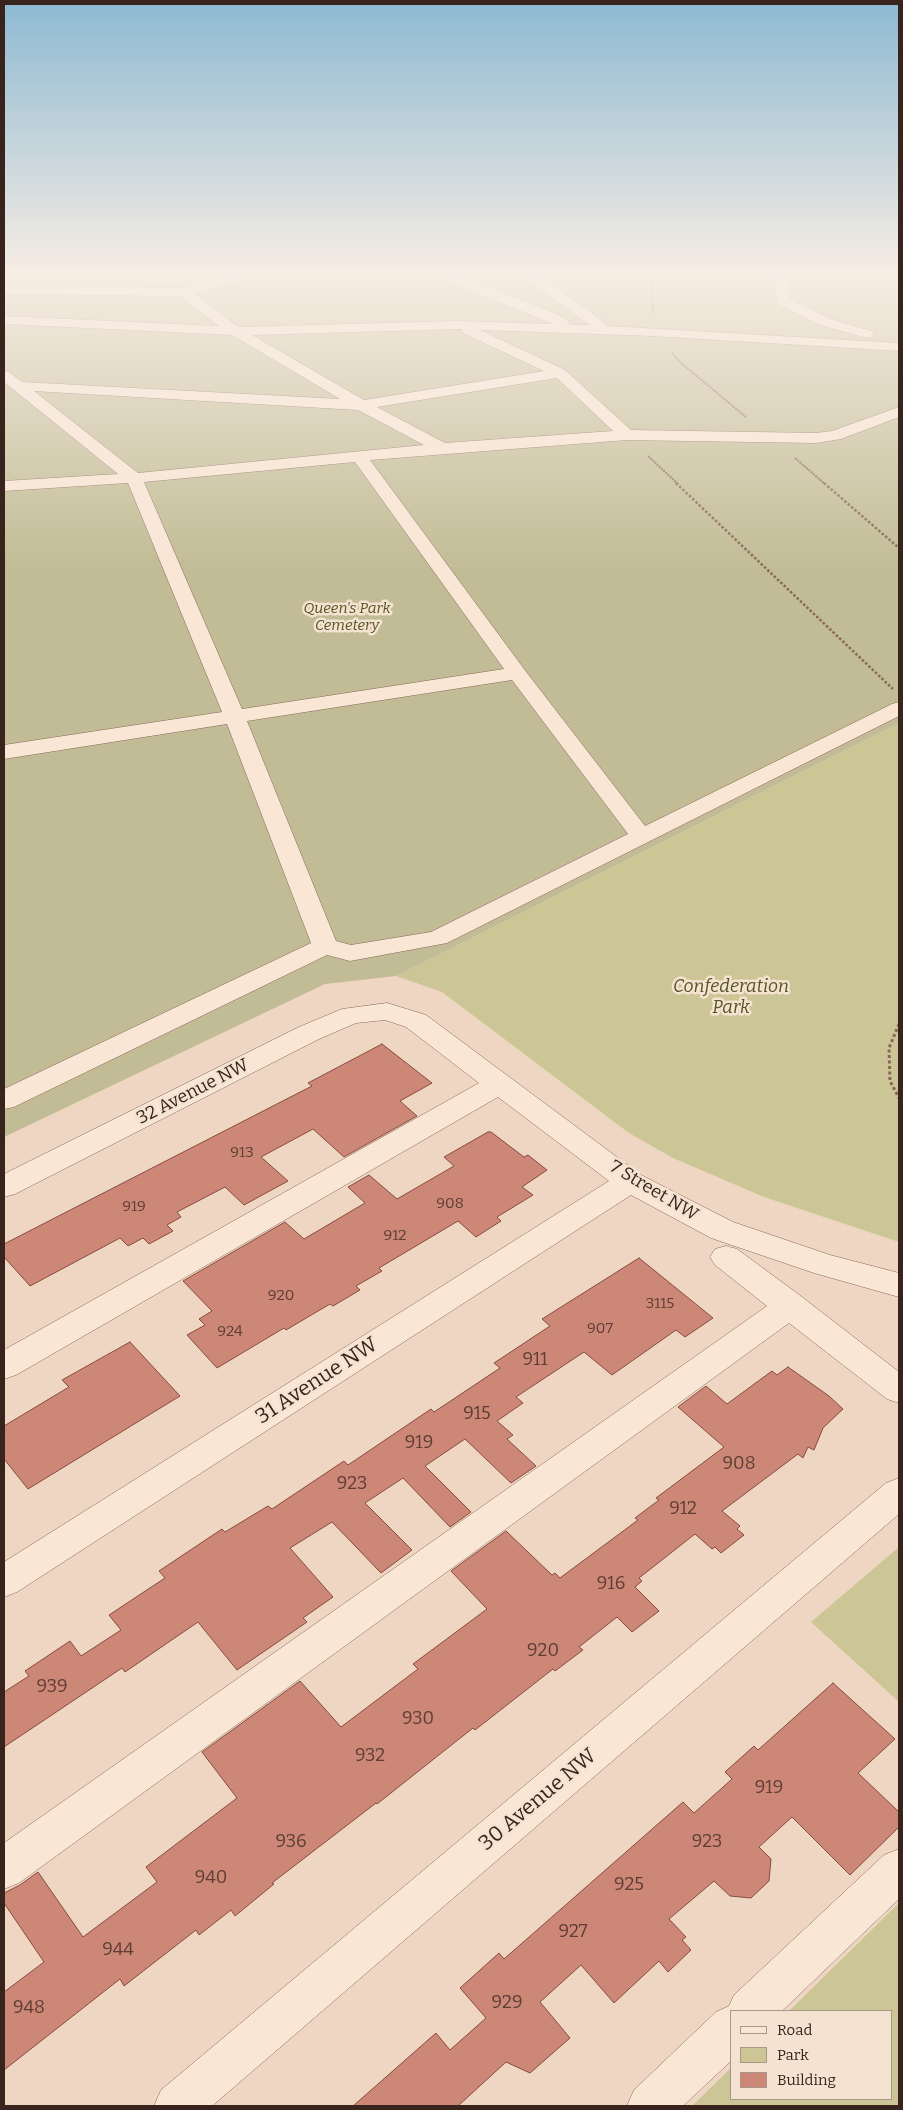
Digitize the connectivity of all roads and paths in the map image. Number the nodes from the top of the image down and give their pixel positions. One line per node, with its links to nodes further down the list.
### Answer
1 (307, 372): 5 (street)
2 (560, 373): 5 (street); 7 (street)
3 (4, 375): 4 (street)
4 (18, 386): 5 (street); 10 (street)
5 (361, 405): 8 (street)
6 (899, 412): 7 (street)
7 (627, 436): 8 (street); 13 (path)
8 (442, 448): 9 (street)
9 (359, 456): 10 (street); 12 (street)
10 (134, 478): 11 (street); 15 (street)
11 (4, 486)
12 (517, 673): 15 (street); 17 (street)
13 (899, 695)
14 (899, 708): 17 (street)
15 (235, 718): 16 (street); 18 (street)
16 (4, 752)
17 (641, 836): 18 (street)
18 (325, 946): 22 (street)
19 (387, 1011): 21 (street, 7 Street NW); 25 (street, 32 Avenue NW)
20 (899, 1024): 23 (path)
21 (500, 1083): 24 (street, 7 Street NW); 29 (street)
22 (4, 1098)
23 (899, 1098)
24 (630, 1182): 27 (street, 7 Street NW); 32 (street, 31 Avenue NW)
25 (4, 1187)
26 (726, 1257): 28 (street)
27 (899, 1285)
28 (791, 1305): 30 (street); 33 (street)
29 (4, 1366)
30 (899, 1390)
31 (899, 1493): 37 (street, 30 Avenue NW)
32 (4, 1581)
33 (4, 1868)
34 (899, 1870): 35 (street)
35 (751, 2010)
36 (730, 2030): 38 (street)
37 (178, 2106)
38 (650, 2106)

